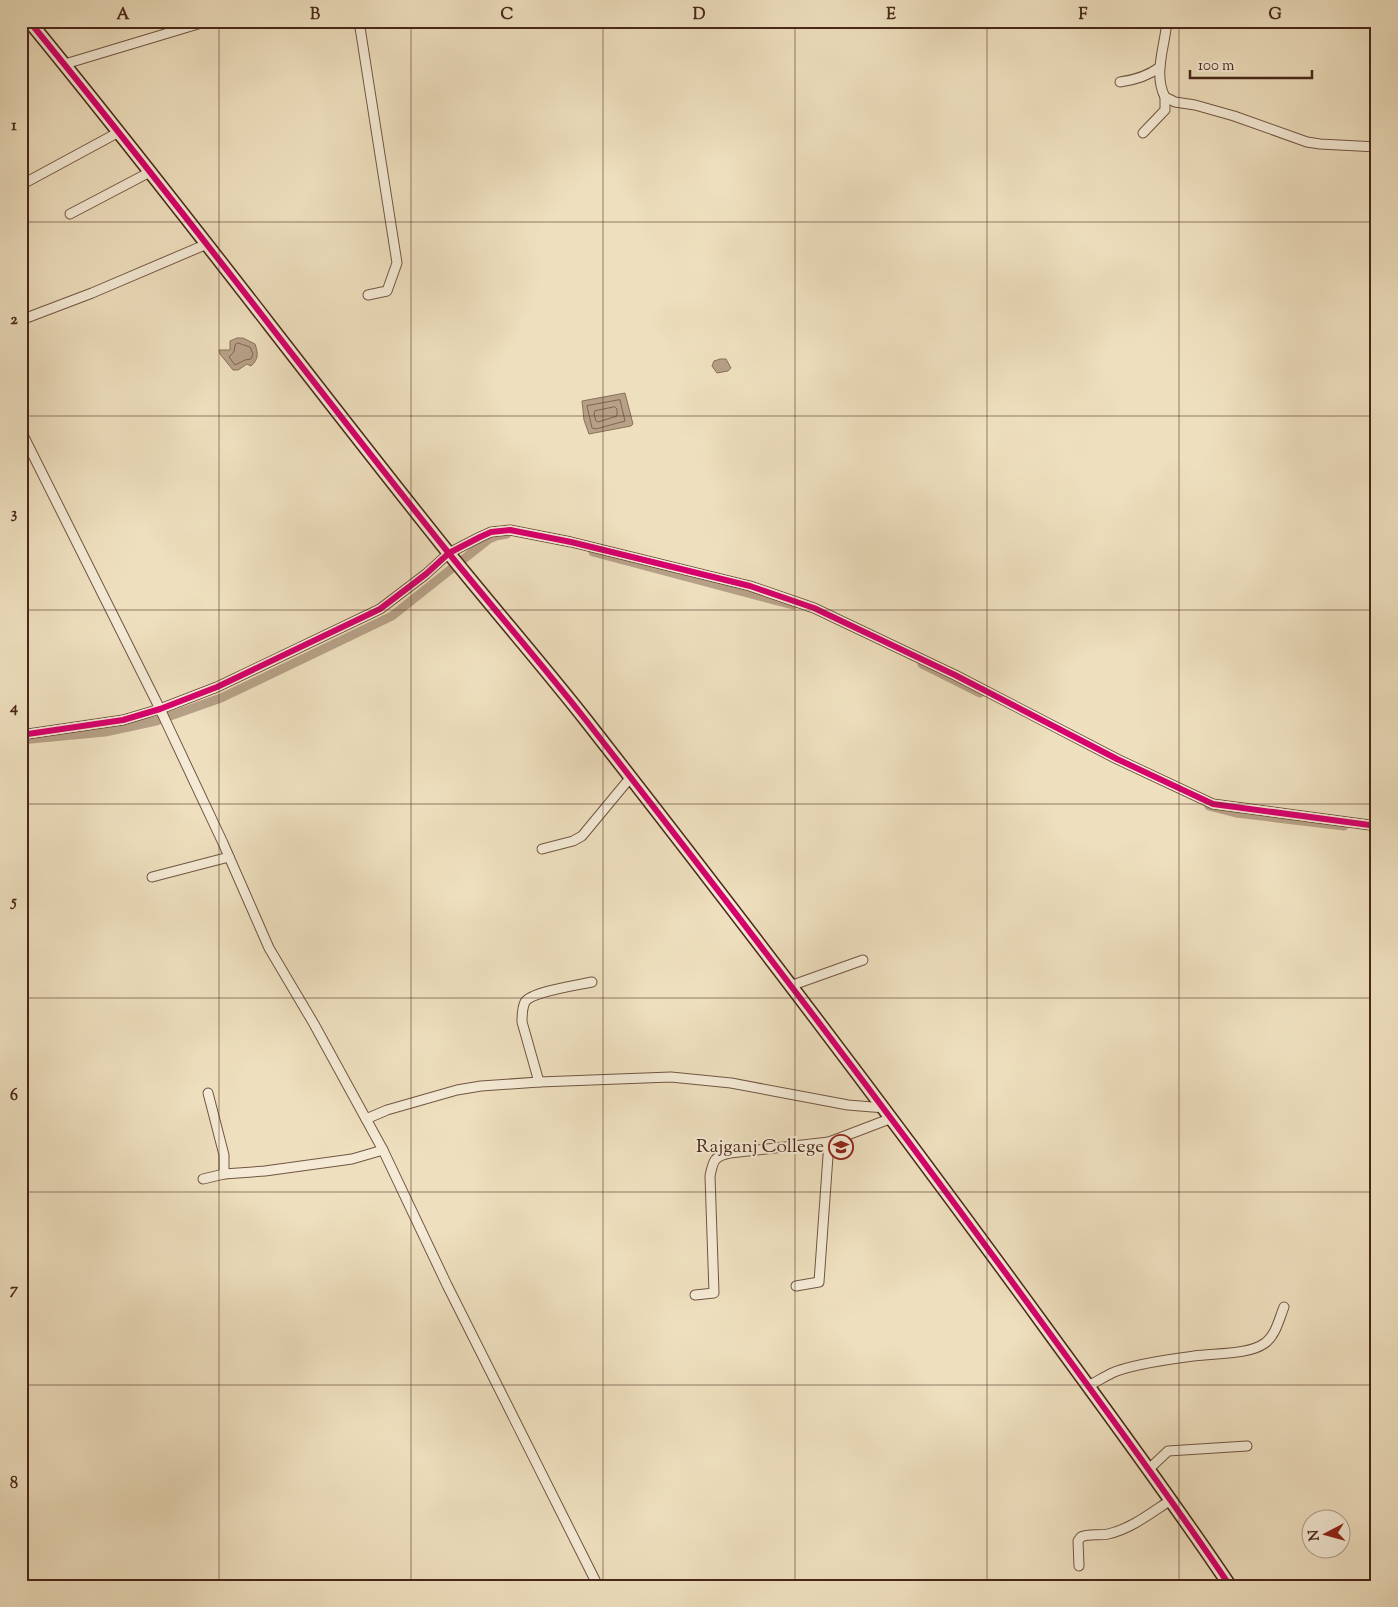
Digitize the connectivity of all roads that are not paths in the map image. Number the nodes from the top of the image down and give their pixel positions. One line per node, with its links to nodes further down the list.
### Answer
1 (29, 21): 5 (street)
2 (208, 21): 5 (street)
3 (359, 21): 16 (street)
4 (1167, 21): 6 (street)
5 (65, 64): 9 (street)
6 (1160, 67): 7 (street); 8 (street)
7 (1120, 82)
8 (1165, 97): 10 (street); 11 (street)
9 (119, 132): 12 (street); 13 (street)
10 (1144, 133)
11 (1377, 146)
12 (150, 172): 14 (street); 15 (street)
13 (21, 185)
14 (70, 214)
15 (207, 244): 17 (street); 19 (street)
16 (368, 295)
17 (21, 320)
18 (21, 432): 20 (street)
19 (454, 560): 20 (street); 22 (street); 23 (street)
20 (162, 715): 21 (street); 25 (street)
21 (21, 735)
22 (630, 778): 24 (street); 29 (street)
23 (1377, 826)
24 (542, 849)
25 (229, 857): 26 (street); 33 (street)
26 (152, 877)
27 (864, 960): 29 (street)
28 (592, 982): 30 (street)
29 (790, 986): 32 (street)
30 (539, 1082): 32 (street); 33 (street)
31 (208, 1093): 36 (street)
32 (889, 1113): 34 (street); 41 (street)
33 (366, 1119): 35 (street)
34 (829, 1142): 38 (street); 39 (street)
35 (383, 1150): 36 (street); 46 (street)
36 (224, 1174): 37 (street)
37 (203, 1179)
38 (796, 1286)
39 (696, 1296)
40 (1284, 1307): 41 (street)
41 (1088, 1386): 43 (street)
42 (1247, 1446): 43 (street)
43 (1149, 1469): 44 (street)
44 (1171, 1500): 45 (street); 47 (street)
45 (1079, 1566)
46 (598, 1586)
47 (1230, 1586)

